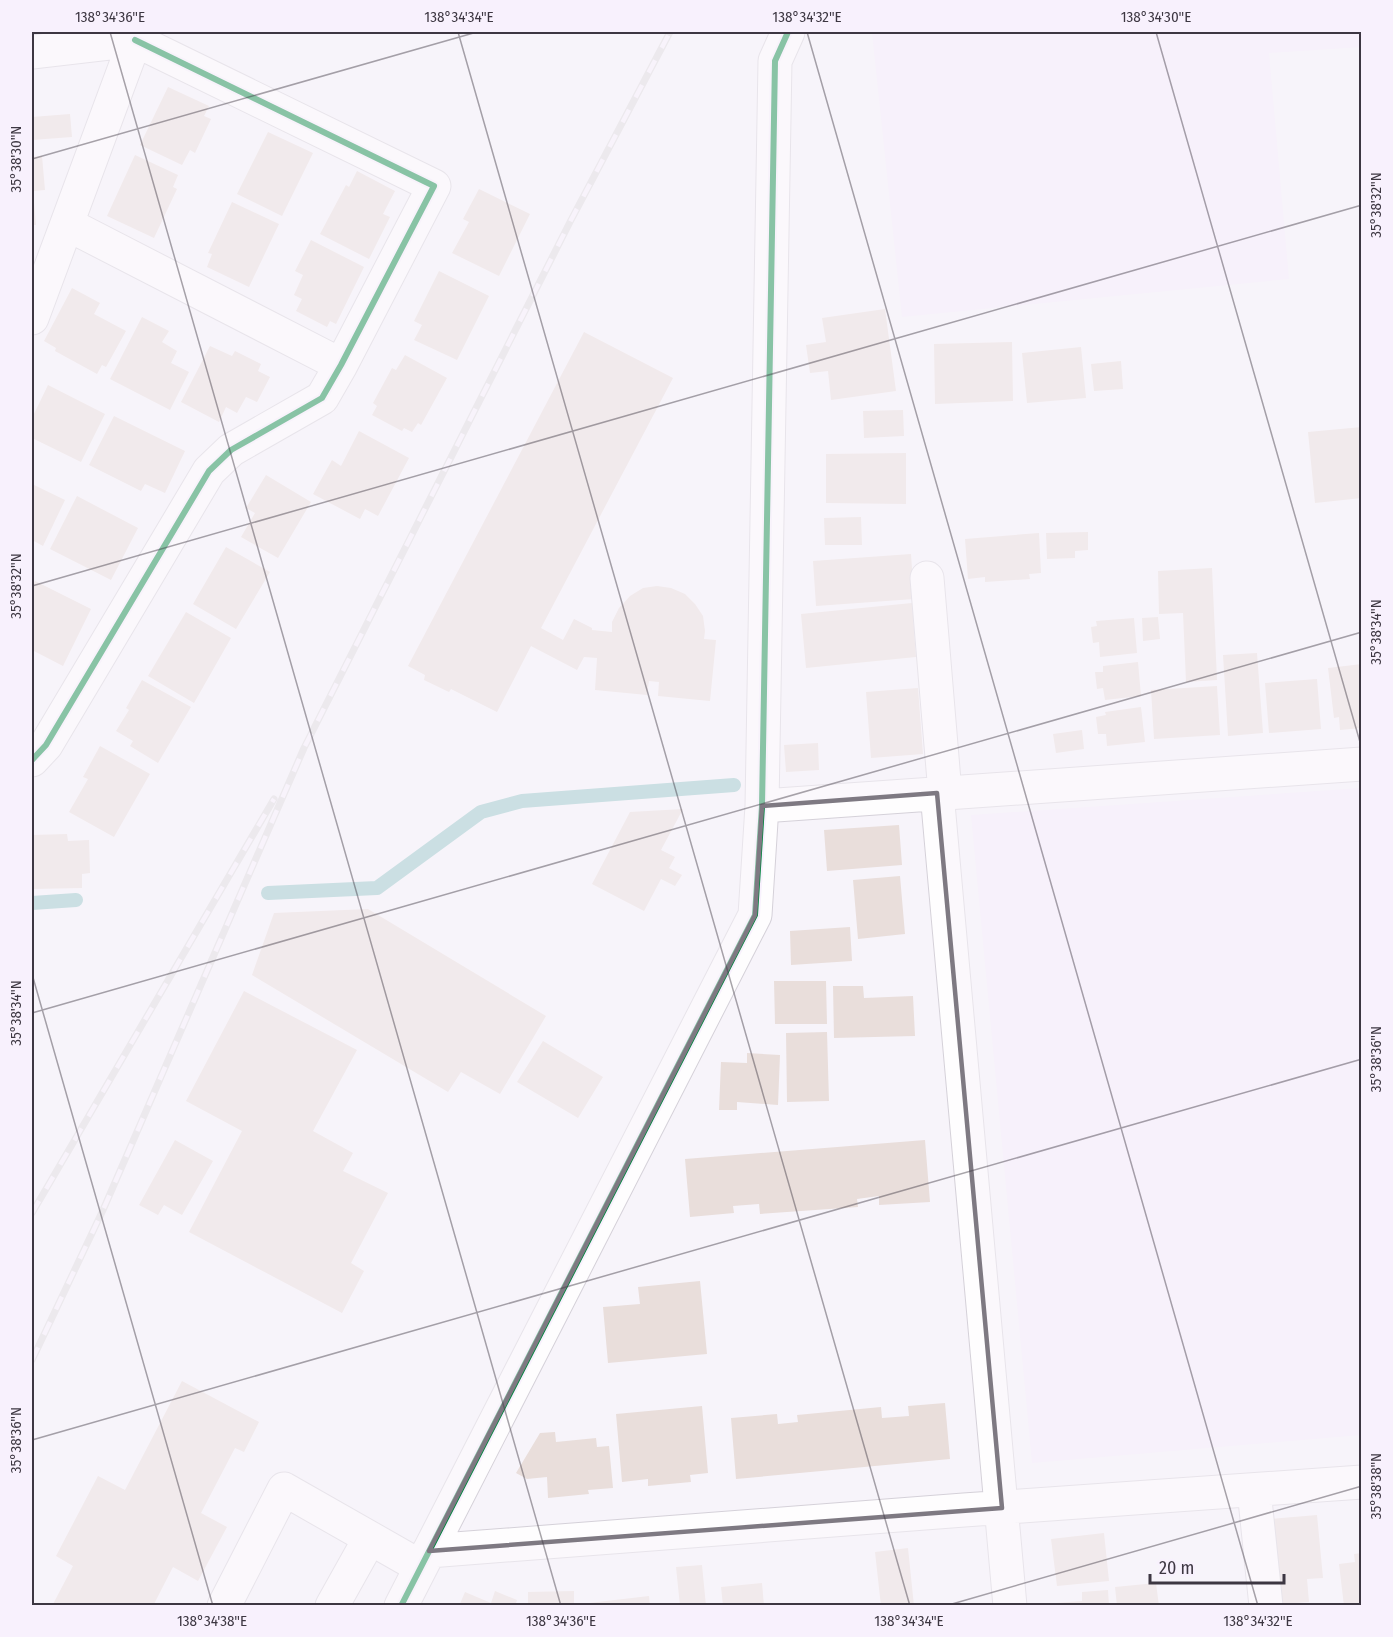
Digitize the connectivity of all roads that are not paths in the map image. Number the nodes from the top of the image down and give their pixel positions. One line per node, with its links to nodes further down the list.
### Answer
1 (788, 32): 11 (street)
2 (136, 36): 3 (street); 4 (street); 6 (street)
3 (32, 52)
4 (67, 224): 5 (street); 6 (street)
5 (32, 318)
6 (341, 365): 8 (street)
7 (927, 578): 10 (street)
8 (32, 760)
9 (1362, 764): 10 (street)
10 (941, 793): 11 (street); 14 (street)
11 (762, 806): 16 (street)
12 (1362, 1482): 13 (street)
13 (1254, 1490): 14 (street); 21 (street)
14 (1002, 1508): 16 (street); 20 (street)
15 (370, 1538): 16 (street); 17 (street); 18 (street)
16 (425, 1559): 19 (street)
17 (224, 1605)
18 (332, 1605)
19 (401, 1605)
20 (1010, 1605)
21 (1266, 1605)

